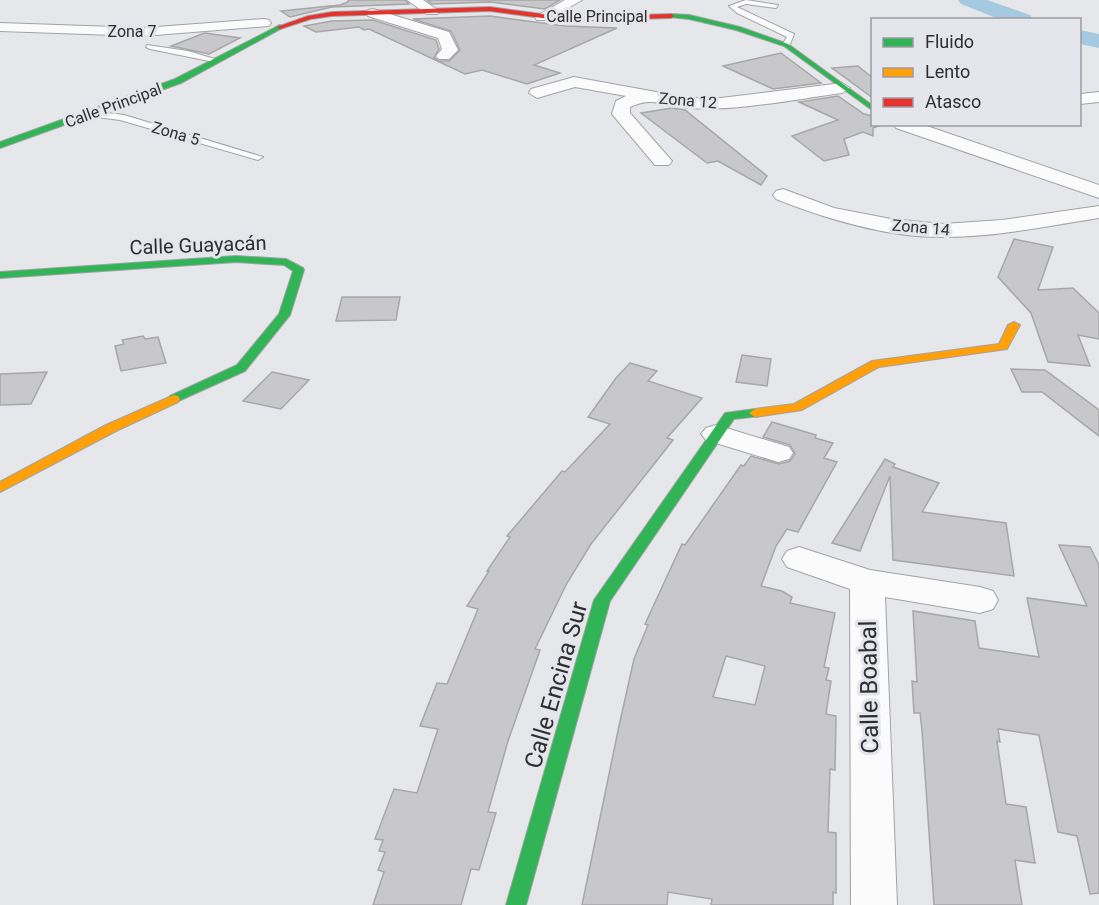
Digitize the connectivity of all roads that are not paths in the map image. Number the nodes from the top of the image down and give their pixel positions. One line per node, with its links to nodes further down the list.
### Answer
1 (414, 0): 5 (street)
2 (575, 0): 7 (street)
3 (776, 6): 10 (lane)
4 (248, 8): 8 (street)
5 (432, 11): 6 (street, Calle Principal); 7 (street, Calle Principal)
6 (374, 13): 8 (street, Calle Principal); 12 (street)
7 (542, 16): 10 (street, Calle Principal)
8 (268, 26): 9 (street, Zona 7); 13 (street, Calle Principal)
9 (0, 27)
10 (786, 45): 15 (street, Calle Principal)
11 (150, 47): 13 (lane)
12 (444, 56)
13 (214, 60): 21 (street, Calle Principal)
14 (537, 93): 16 (street, Zona 12)
15 (848, 93): 16 (street, Zona 12); 17 (street, Zona 12); 20 (street, Calle Principal)
16 (642, 95): 25 (street)
17 (871, 97)
18 (1099, 97): 19 (street)
19 (1081, 99)
20 (871, 107)
21 (92, 114): 23 (street, Calle Principal); 24 (lane, Zona 5)
22 (908, 126): 26 (street)
23 (0, 146)
24 (258, 157)
25 (662, 160)
26 (1099, 192)
27 (783, 195): 28 (street, Zona 14)
28 (1099, 212)
29 (0, 275): 33 (street, Calle Guayacán)
30 (1014, 326): 31 (street, Calle Encina Sur)
31 (716, 434): 32 (street); 37 (street, Calle Encina Sur)
32 (778, 453)
33 (0, 488)
34 (800, 559): 35 (street)
35 (867, 582): 36 (street); 38 (street, Calle Boabal)
36 (980, 600)
37 (516, 905)
38 (874, 905)

